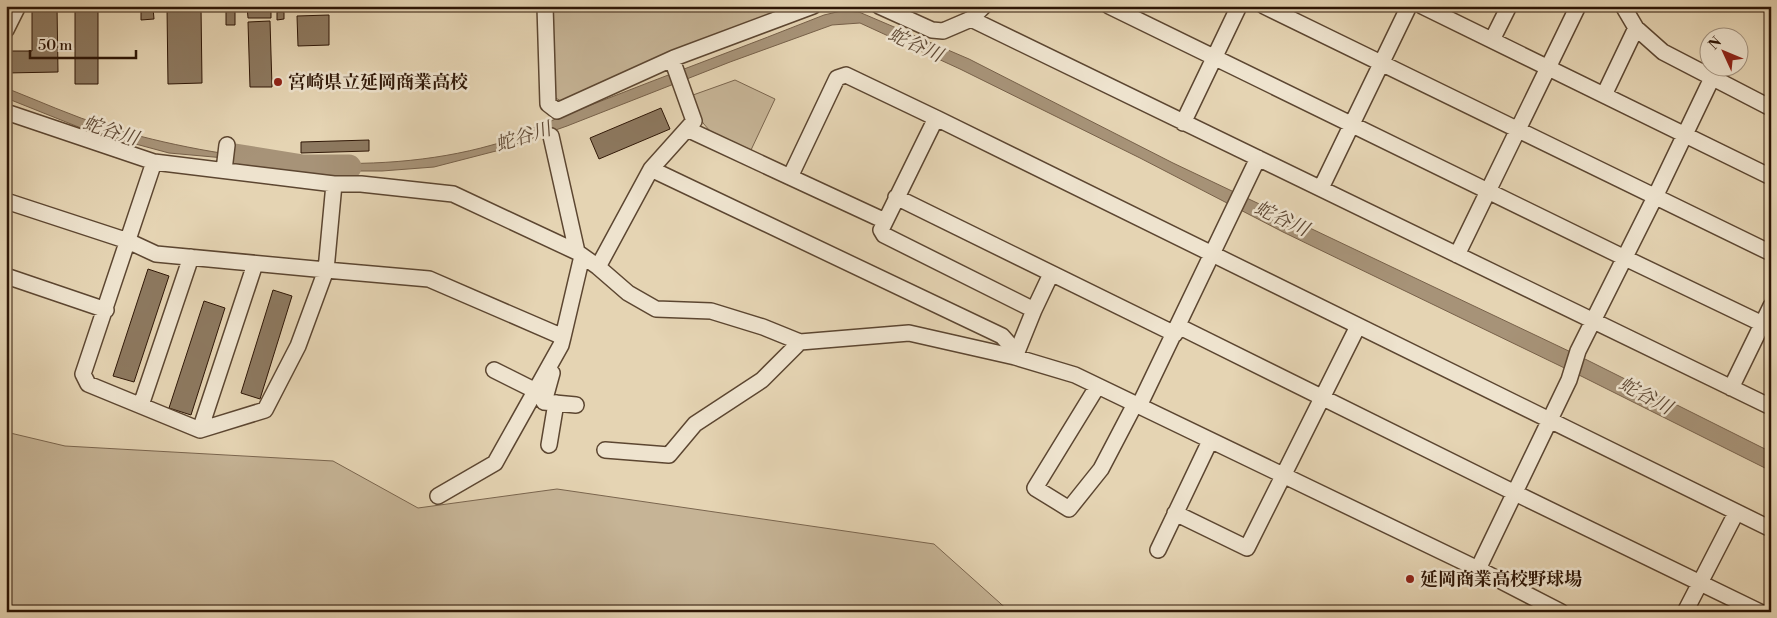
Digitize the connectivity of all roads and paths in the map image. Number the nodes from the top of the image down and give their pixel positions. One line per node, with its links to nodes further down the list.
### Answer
1 (18, 6): 15 (street)
2 (545, 6): 19 (street)
3 (813, 6): 19 (street)
4 (879, 6): 14 (street)
5 (984, 6): 14 (street)
6 (1109, 6): 18 (street)
7 (1239, 6): 18 (street)
8 (1264, 6): 20 (street)
9 (1409, 6): 20 (street)
10 (1422, 6): 17 (street)
11 (1509, 6): 17 (street)
12 (1578, 6): 21 (street)
13 (1623, 6): 16 (street)
14 (971, 19): 28 (street)
15 (7, 25)
16 (1636, 28): 22 (street); 24 (street)
17 (1492, 40): 21 (street)
18 (1214, 57): 28 (street); 29 (street)
19 (674, 62): 30 (street)
20 (1380, 63): 29 (street); 31 (street)
21 (1548, 70): 24 (street); 31 (street)
22 (1700, 72)
23 (1712, 78): 25 (street); 32 (street)
24 (1604, 95): 32 (street)
25 (1771, 108)
26 (6, 112): 36 (street)
27 (936, 118): 39 (street); 44 (street); 51 (street)
28 (1183, 123): 35 (street)
29 (1351, 125): 42 (street); 43 (street)
30 (687, 129): 37 (street); 39 (street)
31 (1518, 130): 43 (street); 45 (street)
32 (1684, 135): 40 (street); 45 (street)
33 (551, 136): 50 (street)
34 (227, 147): 38 (street)
35 (1258, 158): 42 (street); 51 (street)
36 (154, 162): 38 (street); 48 (street)
37 (651, 169): 56 (street); 69 (street)
38 (224, 170): 41 (street)
39 (790, 177): 47 (street)
40 (1771, 177)
41 (334, 184): 50 (street); 57 (street)
42 (1321, 188): 52 (street)
43 (1488, 191): 52 (street); 54 (street)
44 (896, 197): 47 (street); 58 (street)
45 (1655, 197): 49 (street); 54 (street)
46 (6, 200): 48 (street)
47 (885, 220): 62 (street)
48 (128, 241): 53 (street); 61 (street)
49 (1771, 253)
50 (580, 254): 56 (street); 67 (street)
51 (1212, 254): 64 (street); 66 (street)
52 (1457, 255): 63 (street)
53 (191, 257): 55 (street); 76 (street)
54 (1625, 258): 63 (street); 65 (street)
55 (255, 264): 57 (street); 81 (street)
56 (598, 266): 68 (street)
57 (326, 270): 67 (street); 81 (street)
58 (1051, 274): 62 (street); 66 (street)
59 (6, 276): 61 (street)
60 (1771, 306): 65 (street)
61 (106, 310): 76 (street)
62 (1034, 310): 69 (street)
63 (1594, 322): 72 (street); 80 (street)
64 (1358, 326): 74 (street); 80 (street)
65 (1766, 326): 72 (street)
66 (1176, 330): 74 (street); 78 (street)
67 (562, 341): 73 (street); 75 (street)
68 (800, 342): 69 (street); 84 (street)
69 (1014, 356): 71 (street)
70 (494, 370): 73 (street)
71 (1097, 387): 78 (street); 78 (street)
72 (1731, 388): 79 (street)
73 (536, 391): 87 (street)
74 (1324, 398): 85 (street); 86 (street)
75 (556, 403): 77 (street); 83 (street)
76 (141, 405): 81 (street)
77 (576, 405)
78 (1137, 405): 82 (street)
79 (1771, 407)
80 (1550, 419): 86 (street); 89 (street)
81 (200, 430)
82 (1210, 441): 85 (street); 88 (street)
83 (549, 445)
84 (605, 450)
85 (1284, 475): 88 (street); 92 (street)
86 (1515, 493): 92 (street); 93 (street)
87 (438, 496)
88 (1176, 513): 91 (street)
89 (1736, 513): 90 (street); 93 (street)
90 (1771, 529)
91 (1158, 550)
92 (1478, 569): 94 (street)
93 (1700, 582): 95 (street); 96 (street)
94 (1561, 612)
95 (1685, 612)
96 (1760, 612)

